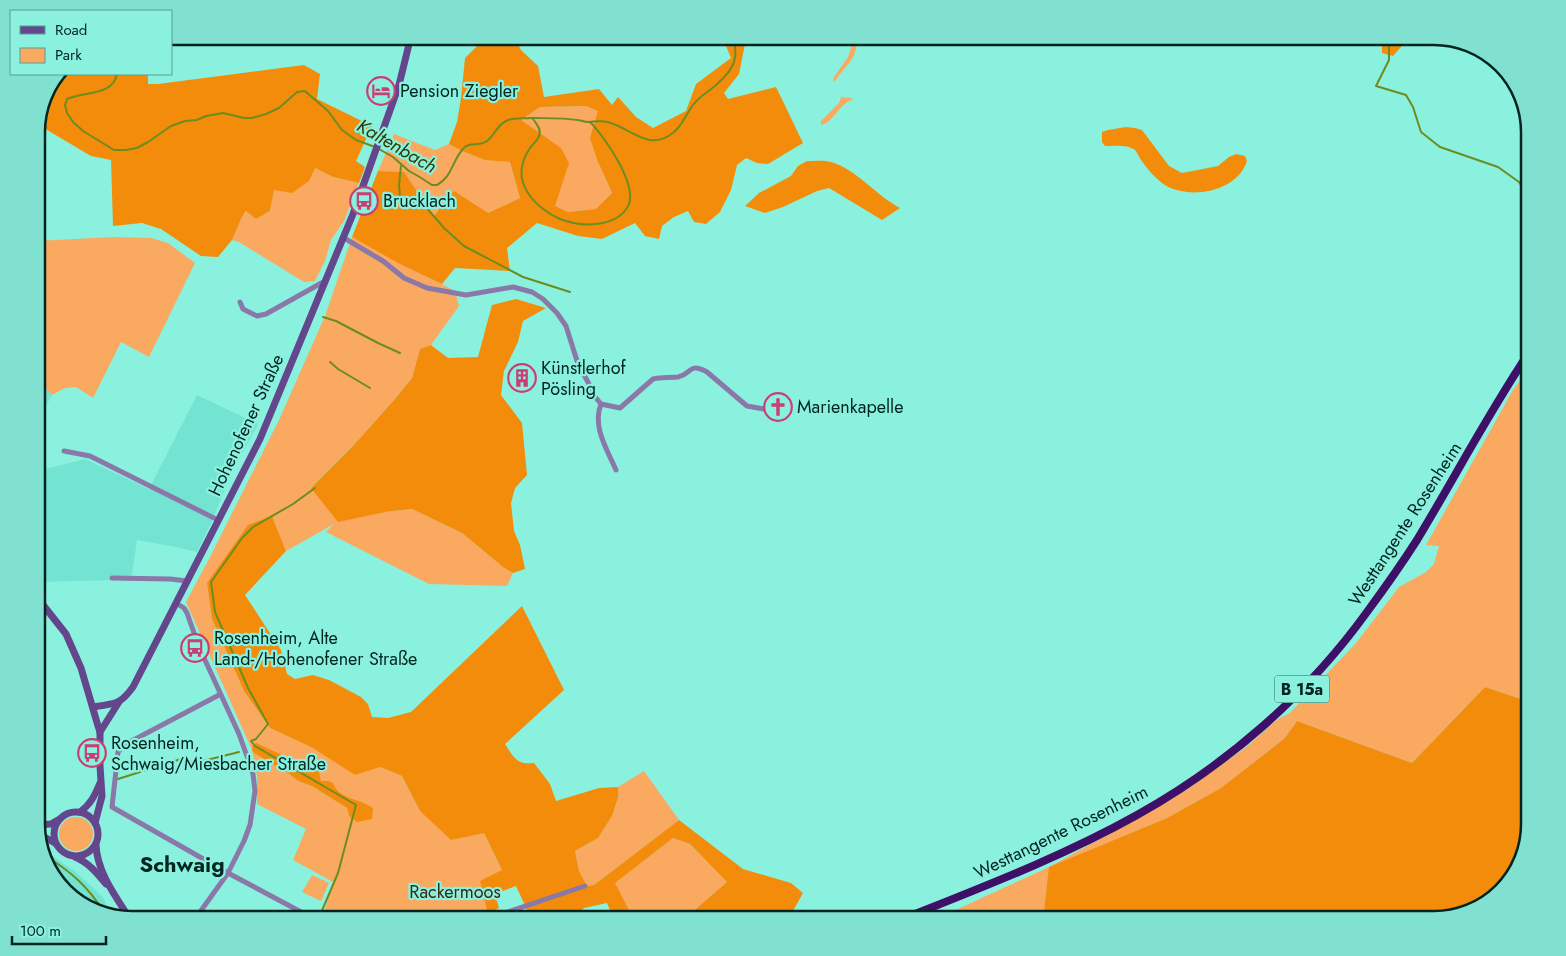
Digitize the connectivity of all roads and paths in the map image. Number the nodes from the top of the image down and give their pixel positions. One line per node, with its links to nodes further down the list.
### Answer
1 (410, 45): 2 (main road, Hohenofener Straße)
2 (344, 238): 3 (main road, Hohenofener Straße); 6 (street)
3 (327, 280): 4 (street); 10 (main road, Hohenofener Straße)
4 (240, 302)
5 (1521, 365): 35 (highway, Westtangente Rosenheim / B 15a)
6 (601, 404): 7 (street); 9 (street)
7 (764, 409)
8 (64, 451): 10 (street)
9 (616, 470)
10 (218, 520): 12 (main road, Hohenofener Straße)
11 (112, 578): 12 (street)
12 (187, 581): 13 (main road, Hohenofener Straße)
13 (176, 603): 15 (street); 16 (main road, Hohenofener Straße)
14 (45, 607): 17 (main road)
15 (219, 695): 28 (street); 28 (street)
16 (119, 702): 17 (main road); 18 (main road, Hohenofener Straße)
17 (94, 707): 18 (main road)
18 (100, 732): 19 (main road)
19 (101, 780): 20 (main road); 22 (main road)
20 (80, 812): 21 (main road); 22 (main road)
21 (58, 820): 23 (main road); 25 (main road)
22 (95, 823): 26 (main road)
23 (45, 824)
24 (47, 838): 25 (main road)
25 (55, 843): 27 (main road)
26 (96, 844): 27 (main road); 30 (main road)
27 (75, 857): 30 (main road)
28 (228, 873): 32 (street); 33 (street)
29 (585, 886): 34 (street)
30 (116, 897): 31 (main road)
31 (125, 910)
32 (201, 911)
33 (301, 911)
34 (511, 911)
35 (922, 911)

